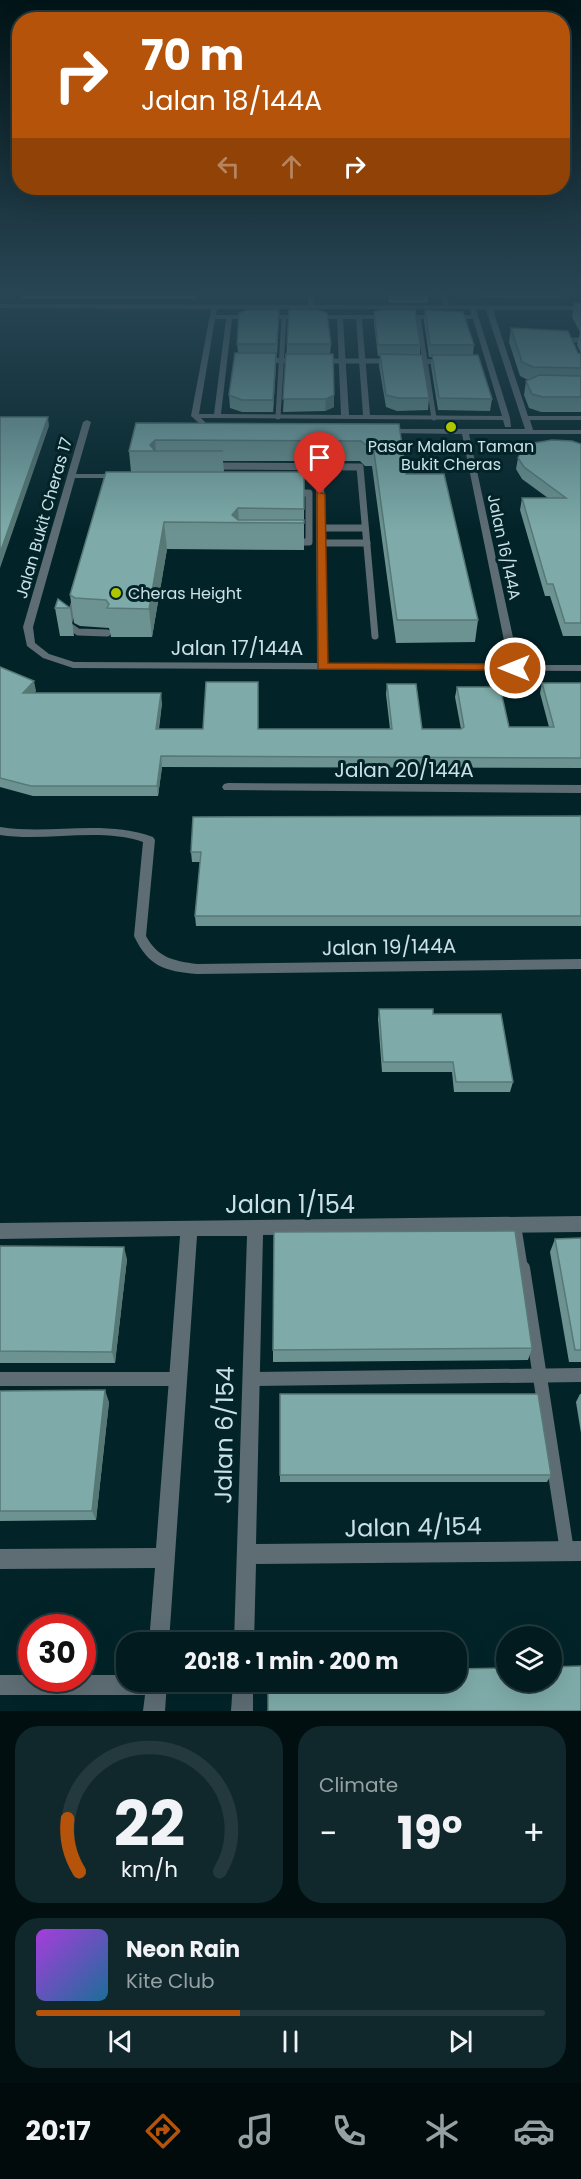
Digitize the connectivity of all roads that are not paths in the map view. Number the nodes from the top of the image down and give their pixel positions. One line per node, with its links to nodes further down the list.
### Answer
1 (202, 373): 12 (street)
2 (222, 373): 13 (street)
3 (280, 373): 14 (lane)
4 (344, 373): 15 (street)
5 (363, 373): 16 (street)
6 (426, 373): 17 (lane)
7 (493, 373): 9 (street)
8 (511, 373): 10 (street)
9 (496, 386): 10 (street); 18 (street)
10 (515, 386): 11 (street); 19 (street)
11 (526, 386)
12 (195, 416): 13 (street); 22 (street)
13 (217, 417): 14 (street)
14 (278, 417): 15 (street)
15 (345, 417): 16 (street)
16 (367, 417): 17 (street)
17 (434, 418): 18 (street)
18 (506, 418): 25 (street)
19 (527, 418): 20 (street); 26 (street)
20 (581, 418)
21 (87, 422): 29 (street, Jalan Bukit Cheras 17)
22 (220, 430)
23 (372, 431): 24 (street)
24 (465, 432): 25 (street); 43 (street, Jalan 16/144A)
25 (510, 432): 26 (street)
26 (530, 432): 27 (street)
27 (581, 432)
28 (205, 466): 34 (lane)
29 (72, 476): 30 (street); 41 (street, Jalan Bukit Cheras 17)
30 (130, 476)
31 (273, 477): 33 (street)
32 (285, 493): 35 (lane)
33 (321, 528): 34 (lane); 36 (street)
34 (365, 528): 37 (lane)
35 (286, 542)
36 (321, 543): 37 (lane); 42 (street)
37 (367, 543): 40 (lane)
38 (77, 592): 39 (lane)
39 (107, 633)
40 (375, 636)
41 (74, 665): 42 (street, Jalan 17/144A)
42 (322, 666): 43 (street, Jalan 17/144A)
43 (515, 668): 44 (street, Jalan 17/144A)
44 (581, 668)
45 (228, 787): 46 (street, Jalan 20/144A)
46 (581, 789)
47 (0, 831): 48 (street, Jalan 19/144A)
48 (581, 964)
49 (581, 1224): 50 (street, Jalan 1/154)
50 (516, 1226): 52 (street, Jalan 1/154); 54 (lane)
51 (189, 1229): 52 (street, Jalan 1/154); 53 (street, Jalan 1/154); 57 (street)
52 (255, 1229): 58 (street, Jalan 6/154)
53 (0, 1231)
54 (540, 1375): 55 (lane); 58 (lane); 59 (lane)
55 (581, 1375)
56 (0, 1379): 57 (lane)
57 (178, 1379): 61 (street)
58 (251, 1379): 60 (street, Jalan 6/154)
59 (574, 1551): 60 (street, Jalan 4/154)
60 (246, 1554): 64 (street, Jalan 6/154)
61 (166, 1558): 62 (street); 63 (street)
62 (0, 1559)
63 (160, 1632)
64 (244, 1632)
65 (116, 1684): 66 (street)
66 (0, 1685)
67 (155, 1692): 69 (street)
68 (243, 1692): 70 (street)
69 (154, 1711)
70 (242, 1711)

